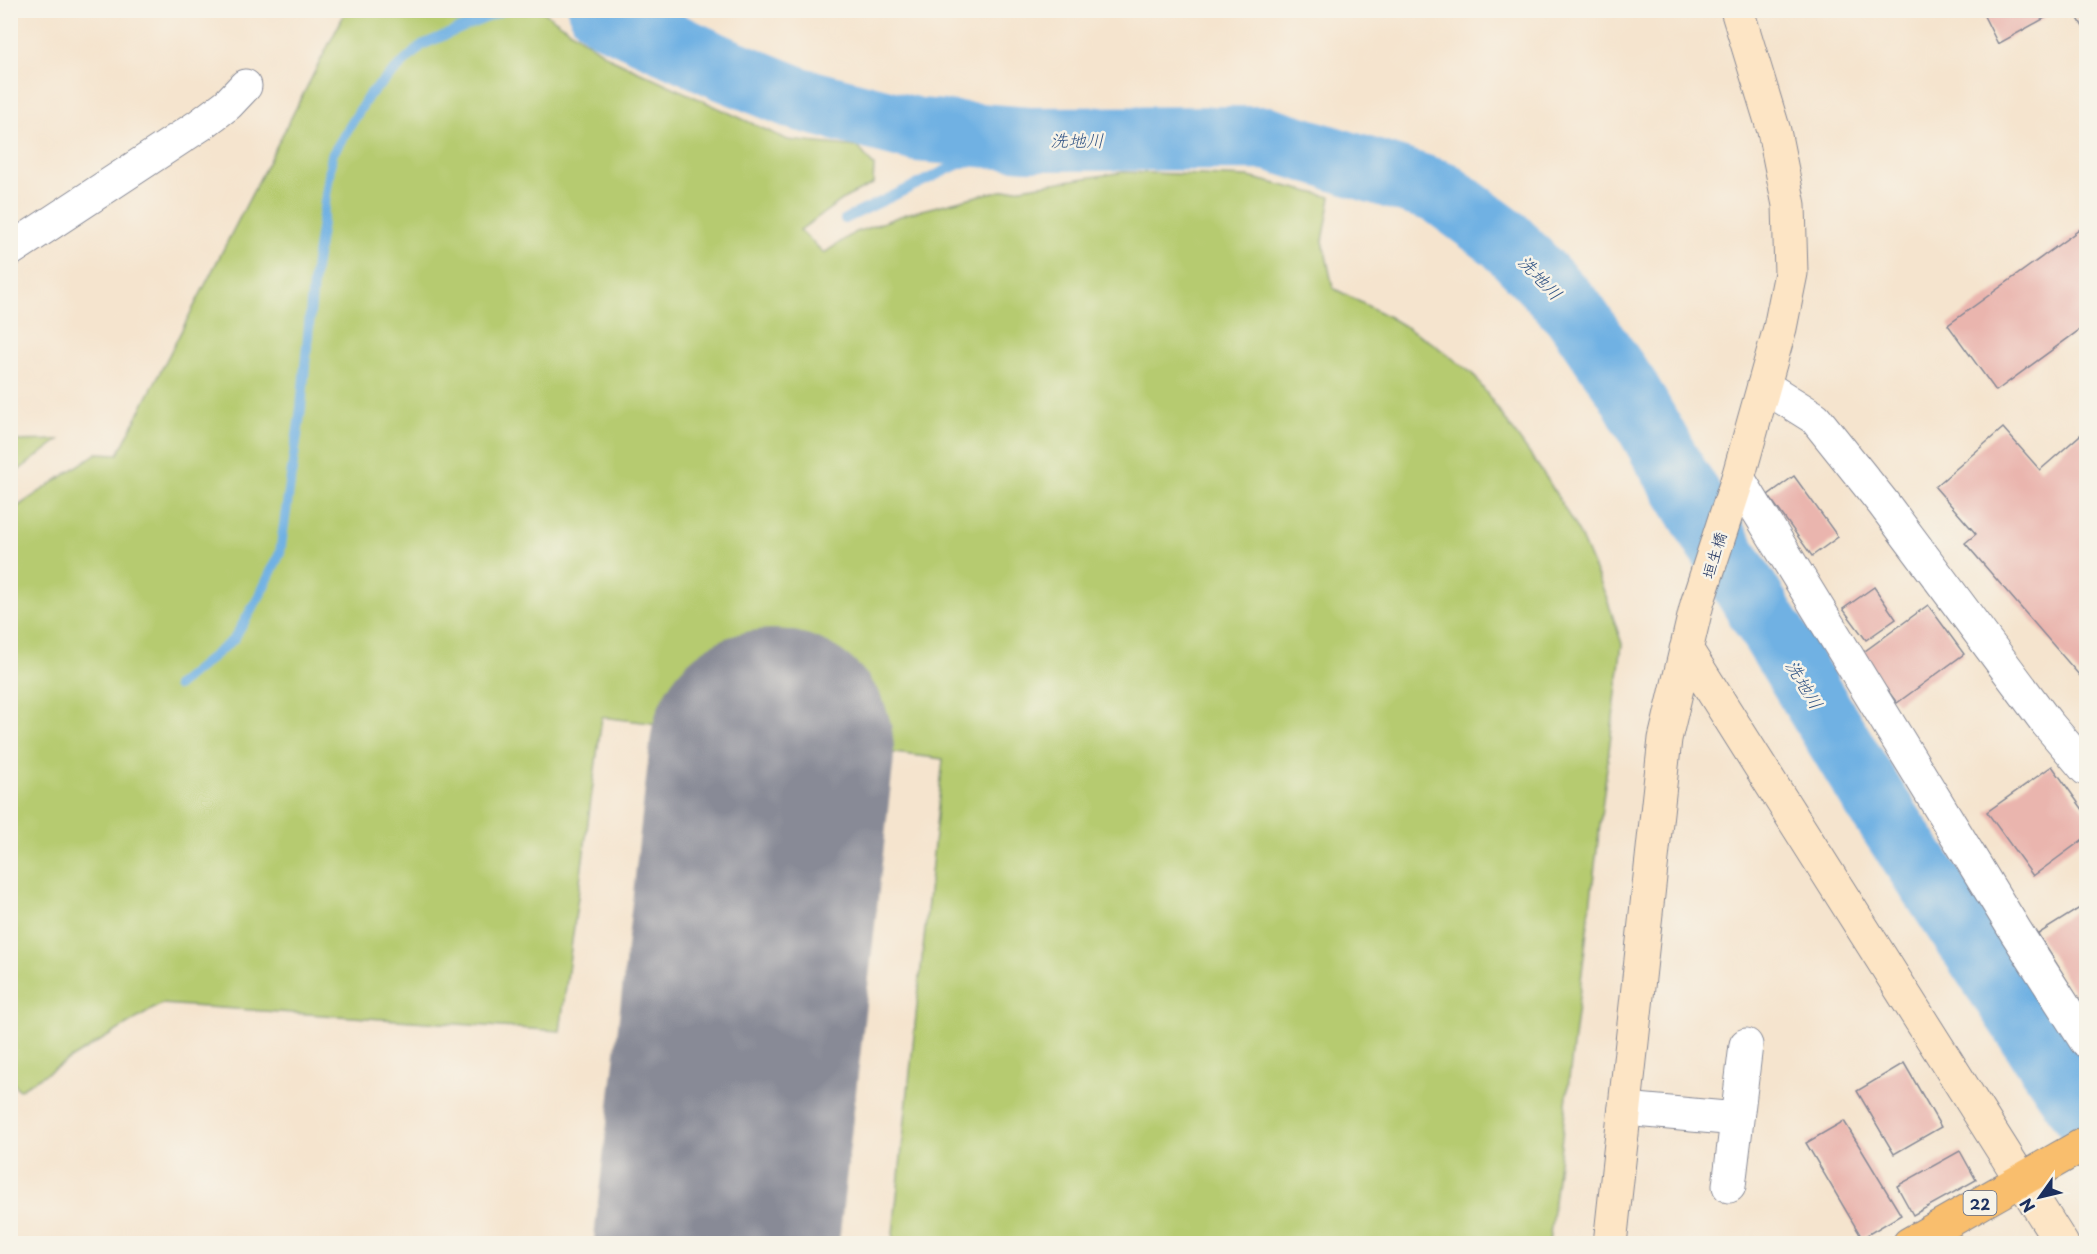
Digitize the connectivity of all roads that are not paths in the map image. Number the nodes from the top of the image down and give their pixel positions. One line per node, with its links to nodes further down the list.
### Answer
1 (1737, 10): 4 (street, 垣生橋)
2 (245, 86): 3 (street)
3 (10, 250)
4 (1764, 386): 5 (street, 垣生橋); 7 (street)
5 (1733, 493): 6 (street, 垣生橋); 8 (street)
6 (1686, 649): 10 (street, 垣生橋); 13 (street)
7 (2086, 770)
8 (2086, 1041)
9 (1746, 1045): 11 (street)
10 (1625, 1109): 11 (street); 15 (street, 垣生橋)
11 (1737, 1119): 14 (street)
12 (2086, 1143): 13 (main road, 22)
13 (2023, 1180): 16 (main road, 22); 17 (street)
14 (1729, 1186)
15 (1610, 1244)
16 (1909, 1244)
17 (2062, 1244)

